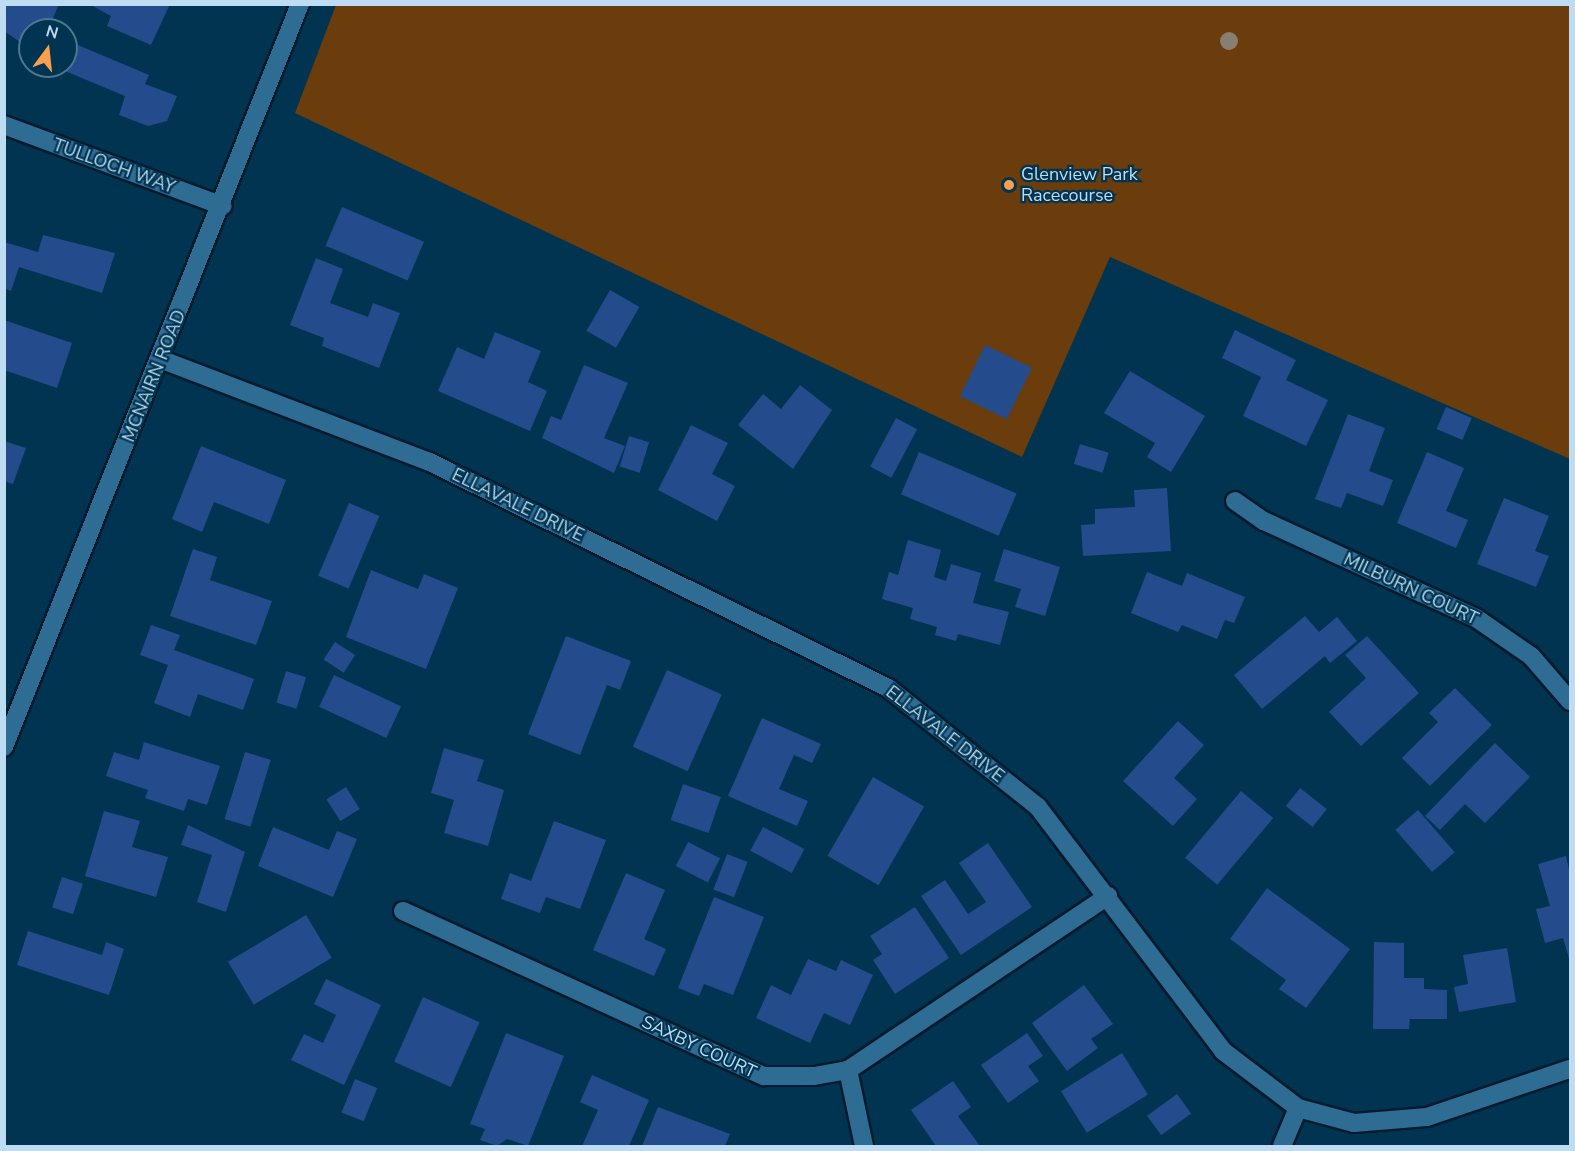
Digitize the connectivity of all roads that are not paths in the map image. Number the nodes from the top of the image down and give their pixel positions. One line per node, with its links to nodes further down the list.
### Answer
1 (300, 4): 3 (street, MCNAIRN ROAD)
2 (4, 125): 3 (street, TULLOCH WAY)
3 (222, 206): 4 (street, MCNAIRN ROAD)
4 (160, 359): 7 (street, MCNAIRN ROAD); 8 (street, ELLAVALE DRIVE)
5 (1234, 501): 6 (street, MILBURN COURT)
6 (1570, 701)
7 (4, 747)
8 (1108, 896): 11 (street, SAXBY COURT); 12 (street, ELLAVALE DRIVE)
9 (403, 911): 11 (street, SAXBY COURT)
10 (1570, 1069): 12 (street, ELLAVALE DRIVE)
11 (848, 1070): 13 (street)
12 (1298, 1108): 14 (street)
13 (864, 1146)
14 (1282, 1146)

